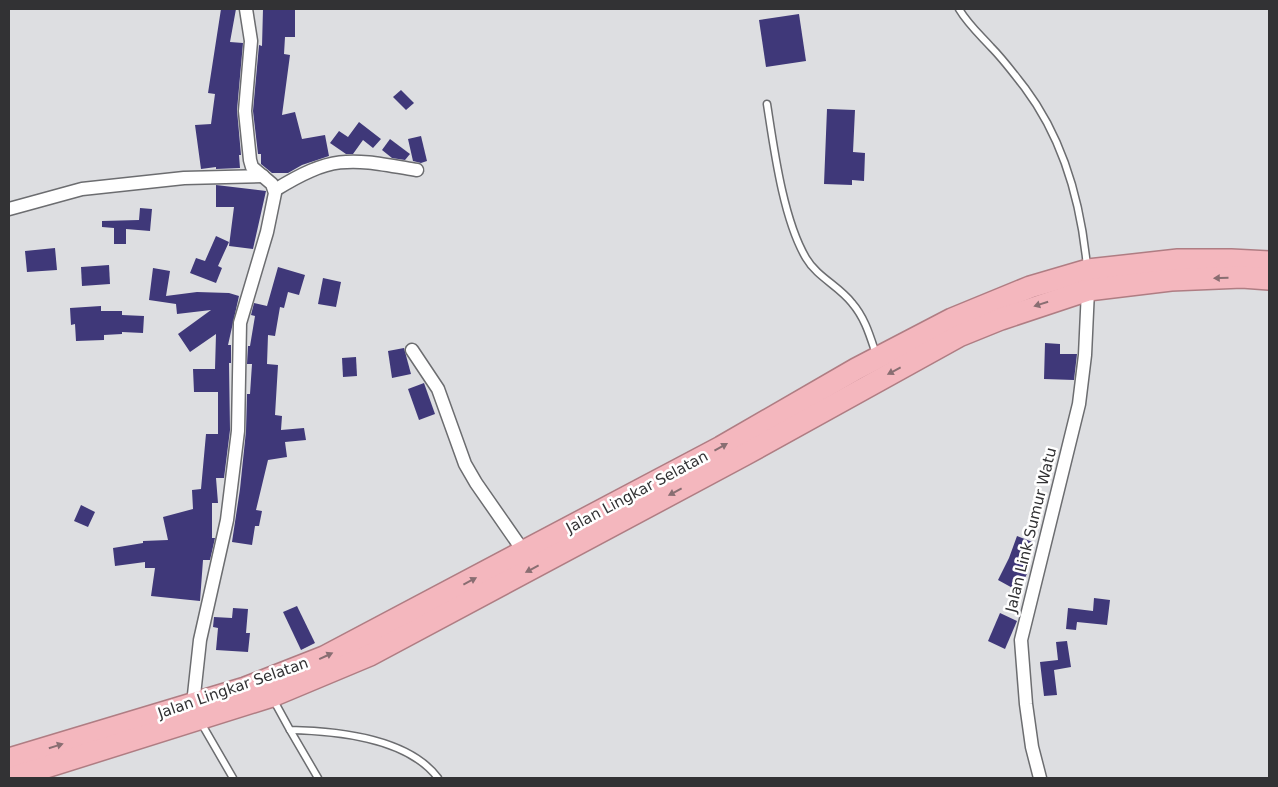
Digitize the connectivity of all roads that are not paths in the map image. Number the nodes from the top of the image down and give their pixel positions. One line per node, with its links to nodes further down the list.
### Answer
1 (246, 9): 5 (street)
2 (959, 9): 10 (lane)
3 (767, 104): 13 (lane)
4 (417, 170): 6 (street)
5 (264, 176): 6 (street); 7 (street)
6 (275, 190): 16 (street)
7 (9, 209)
8 (1269, 262): 10 (highway, Jalan Lingkar Selatan)
9 (1269, 279): 10 (highway, Jalan Lingkar Selatan, one-way to 10)
10 (1088, 280): 11 (highway, Jalan Lingkar Selatan); 24 (street, Jalan Link Sumur Watu)
11 (982, 317): 13 (highway, Jalan Lingkar Selatan); 15 (highway, Jalan Lingkar Selatan, one-way to 15)
12 (412, 350): 14 (street)
13 (877, 358): 14 (highway, Jalan Lingkar Selatan, one-way to 13)
14 (524, 552): 16 (highway, Jalan Lingkar Selatan, one-way to 14)
15 (272, 696): 16 (highway, Jalan Lingkar Selatan); 17 (lane)
16 (196, 712): 18 (highway, Jalan Lingkar Selatan); 21 (lane)
17 (290, 730): 22 (lane); 23 (lane)
18 (110, 738): 19 (highway, Jalan Lingkar Selatan, one-way to 18); 20 (highway, Jalan Lingkar Selatan)
19 (9, 759)
20 (11, 778)
21 (233, 778)
22 (318, 778)
23 (438, 778)
24 (1040, 778)

